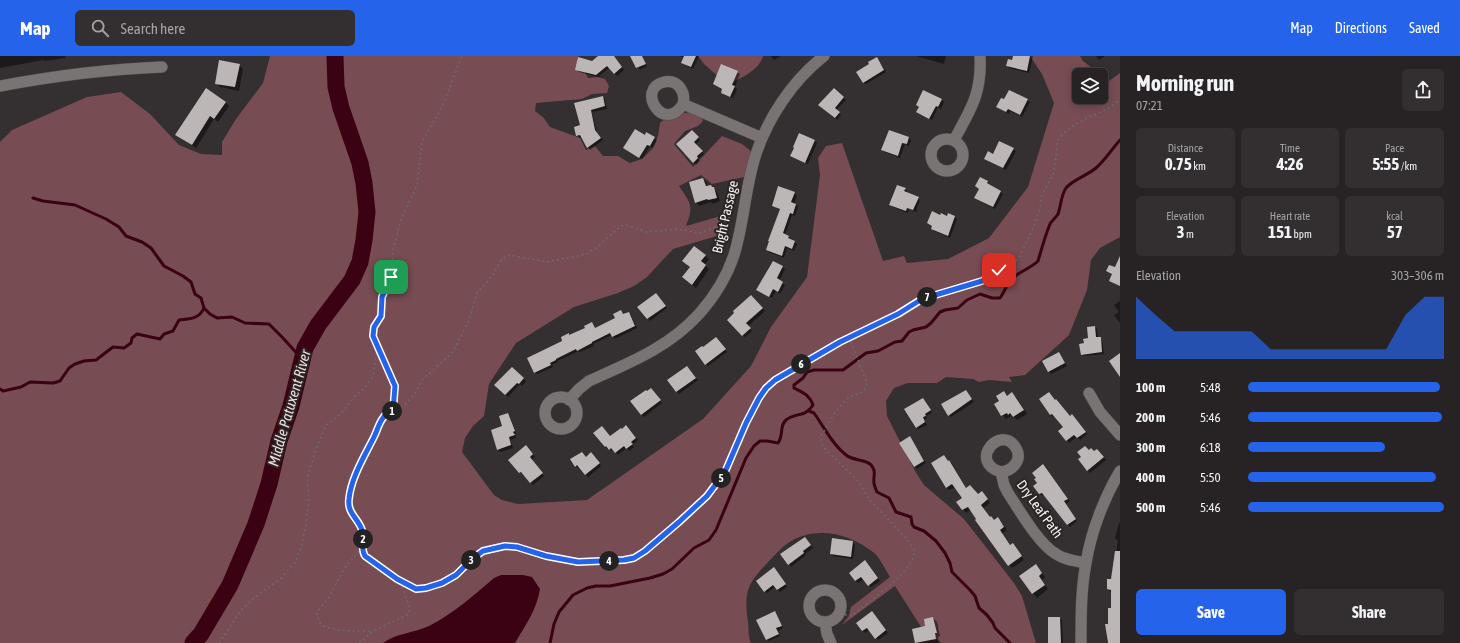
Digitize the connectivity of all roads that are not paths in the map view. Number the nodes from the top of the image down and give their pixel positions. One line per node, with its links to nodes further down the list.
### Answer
1 (824, 56): 6 (street, Bright Passage)
2 (980, 56): 7 (street)
3 (162, 67): 4 (street)
4 (0, 86)
5 (683, 104): 6 (street)
6 (762, 138): 9 (street, Bright Passage)
7 (954, 140)
8 (1089, 393): 10 (street)
9 (569, 400)
10 (1120, 435)
11 (1120, 471): 13 (street)
12 (1001, 472): 13 (street, Dry Leaf Path)
13 (1086, 563): 16 (street)
14 (825, 622): 14 (street); 15 (street)
15 (831, 643)
16 (1081, 643)

